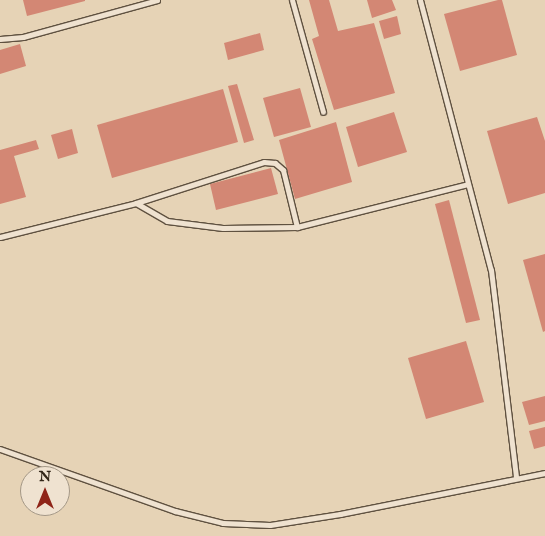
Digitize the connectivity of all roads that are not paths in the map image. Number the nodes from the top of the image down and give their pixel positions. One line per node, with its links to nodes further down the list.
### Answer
1 (157, 0): 4 (lane)
2 (292, 0): 5 (lane)
3 (420, 0): 6 (lane)
4 (0, 39)
5 (323, 112)
6 (468, 184): 8 (lane); 12 (lane)
7 (136, 203): 8 (lane); 8 (lane); 9 (lane)
8 (297, 227)
9 (0, 237)
10 (0, 449): 12 (lane)
11 (545, 472): 12 (lane)
12 (516, 477)

